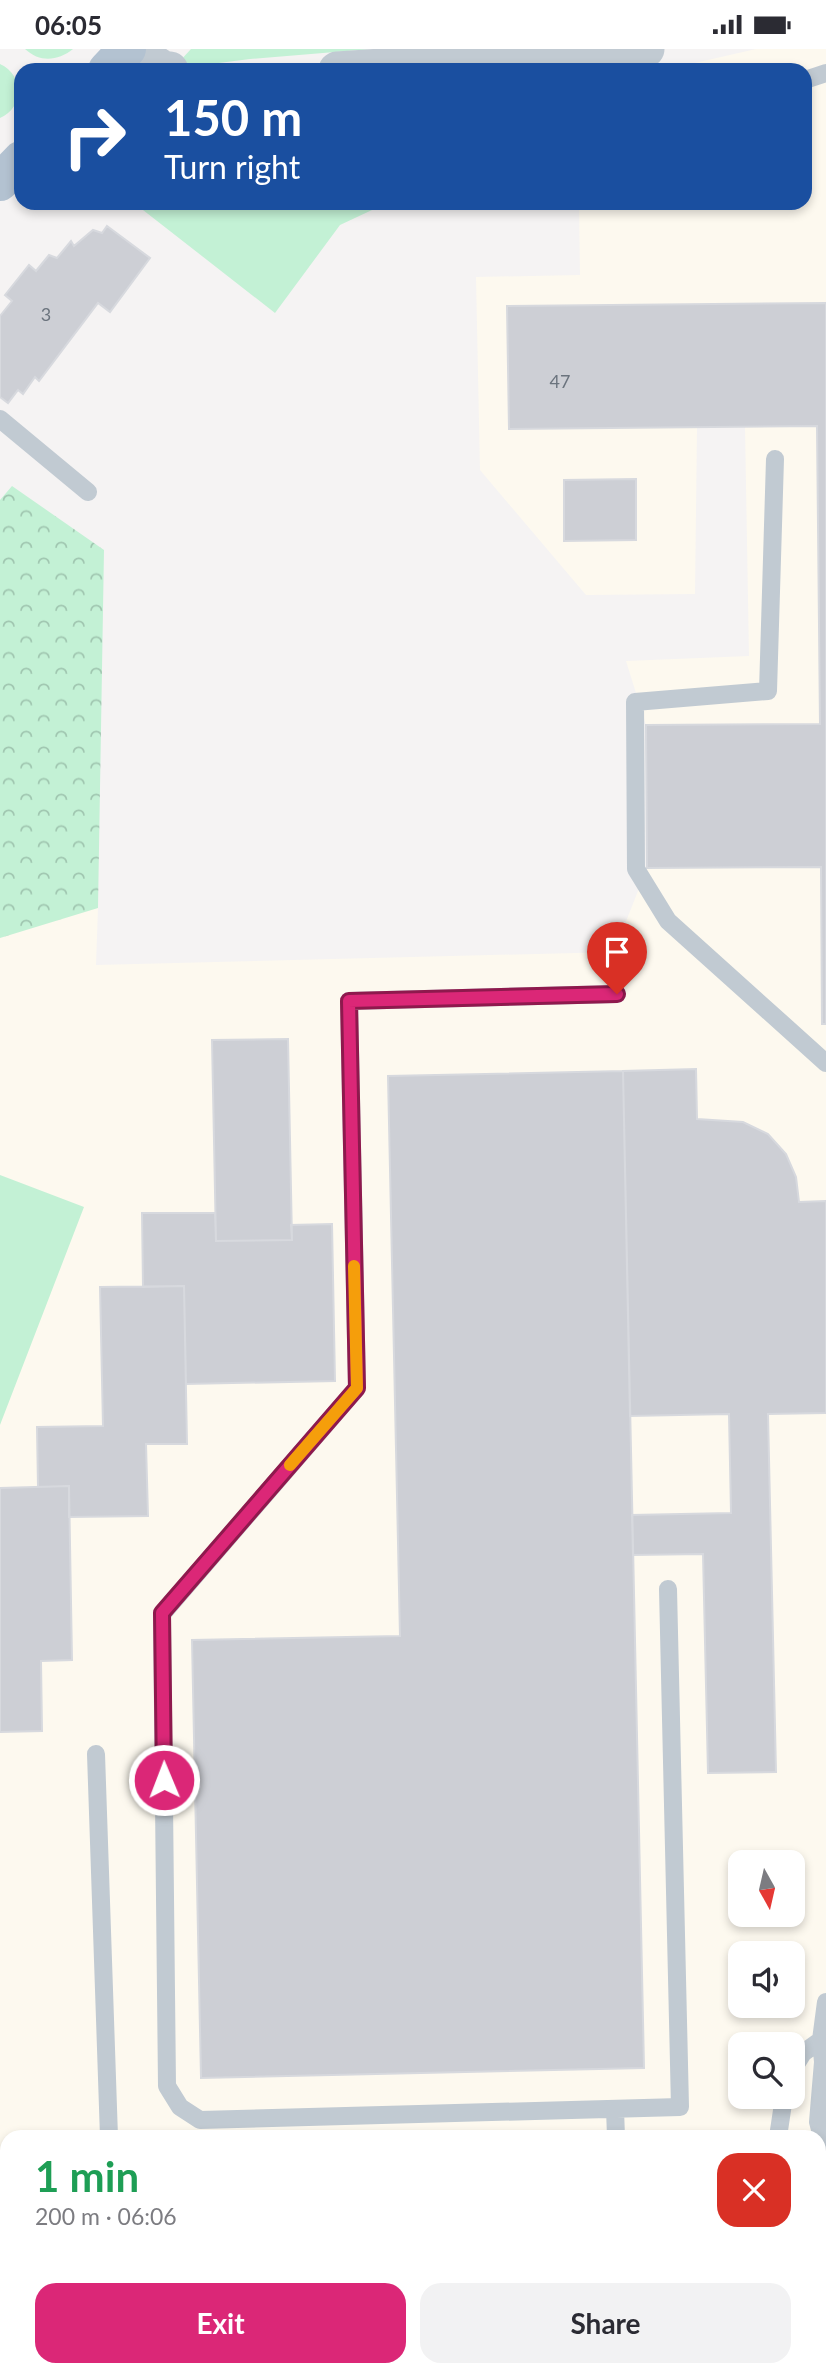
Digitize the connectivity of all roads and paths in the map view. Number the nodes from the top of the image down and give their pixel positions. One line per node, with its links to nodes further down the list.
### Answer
1 (130, 49): 3 (main road); 4 (street)
2 (646, 49): 5 (street)
3 (115, 63)
4 (153, 63)
5 (440, 63)
6 (14, 167): 7 (main road)
7 (0, 182)
8 (0, 419): 10 (lane)
9 (775, 459): 12 (lane)
10 (88, 492)
11 (617, 994): 18 (lane)
12 (826, 1063)
13 (668, 1589): 18 (lane)
14 (96, 1754): 20 (lane)
15 (826, 2002): 16 (lane)
16 (821, 2040): 17 (lane); 23 (lane)
17 (805, 2052)
18 (615, 2109): 21 (lane)
19 (782, 2109): 22 (lane)
20 (109, 2130)
21 (616, 2130)
22 (779, 2130)
23 (820, 2130)

